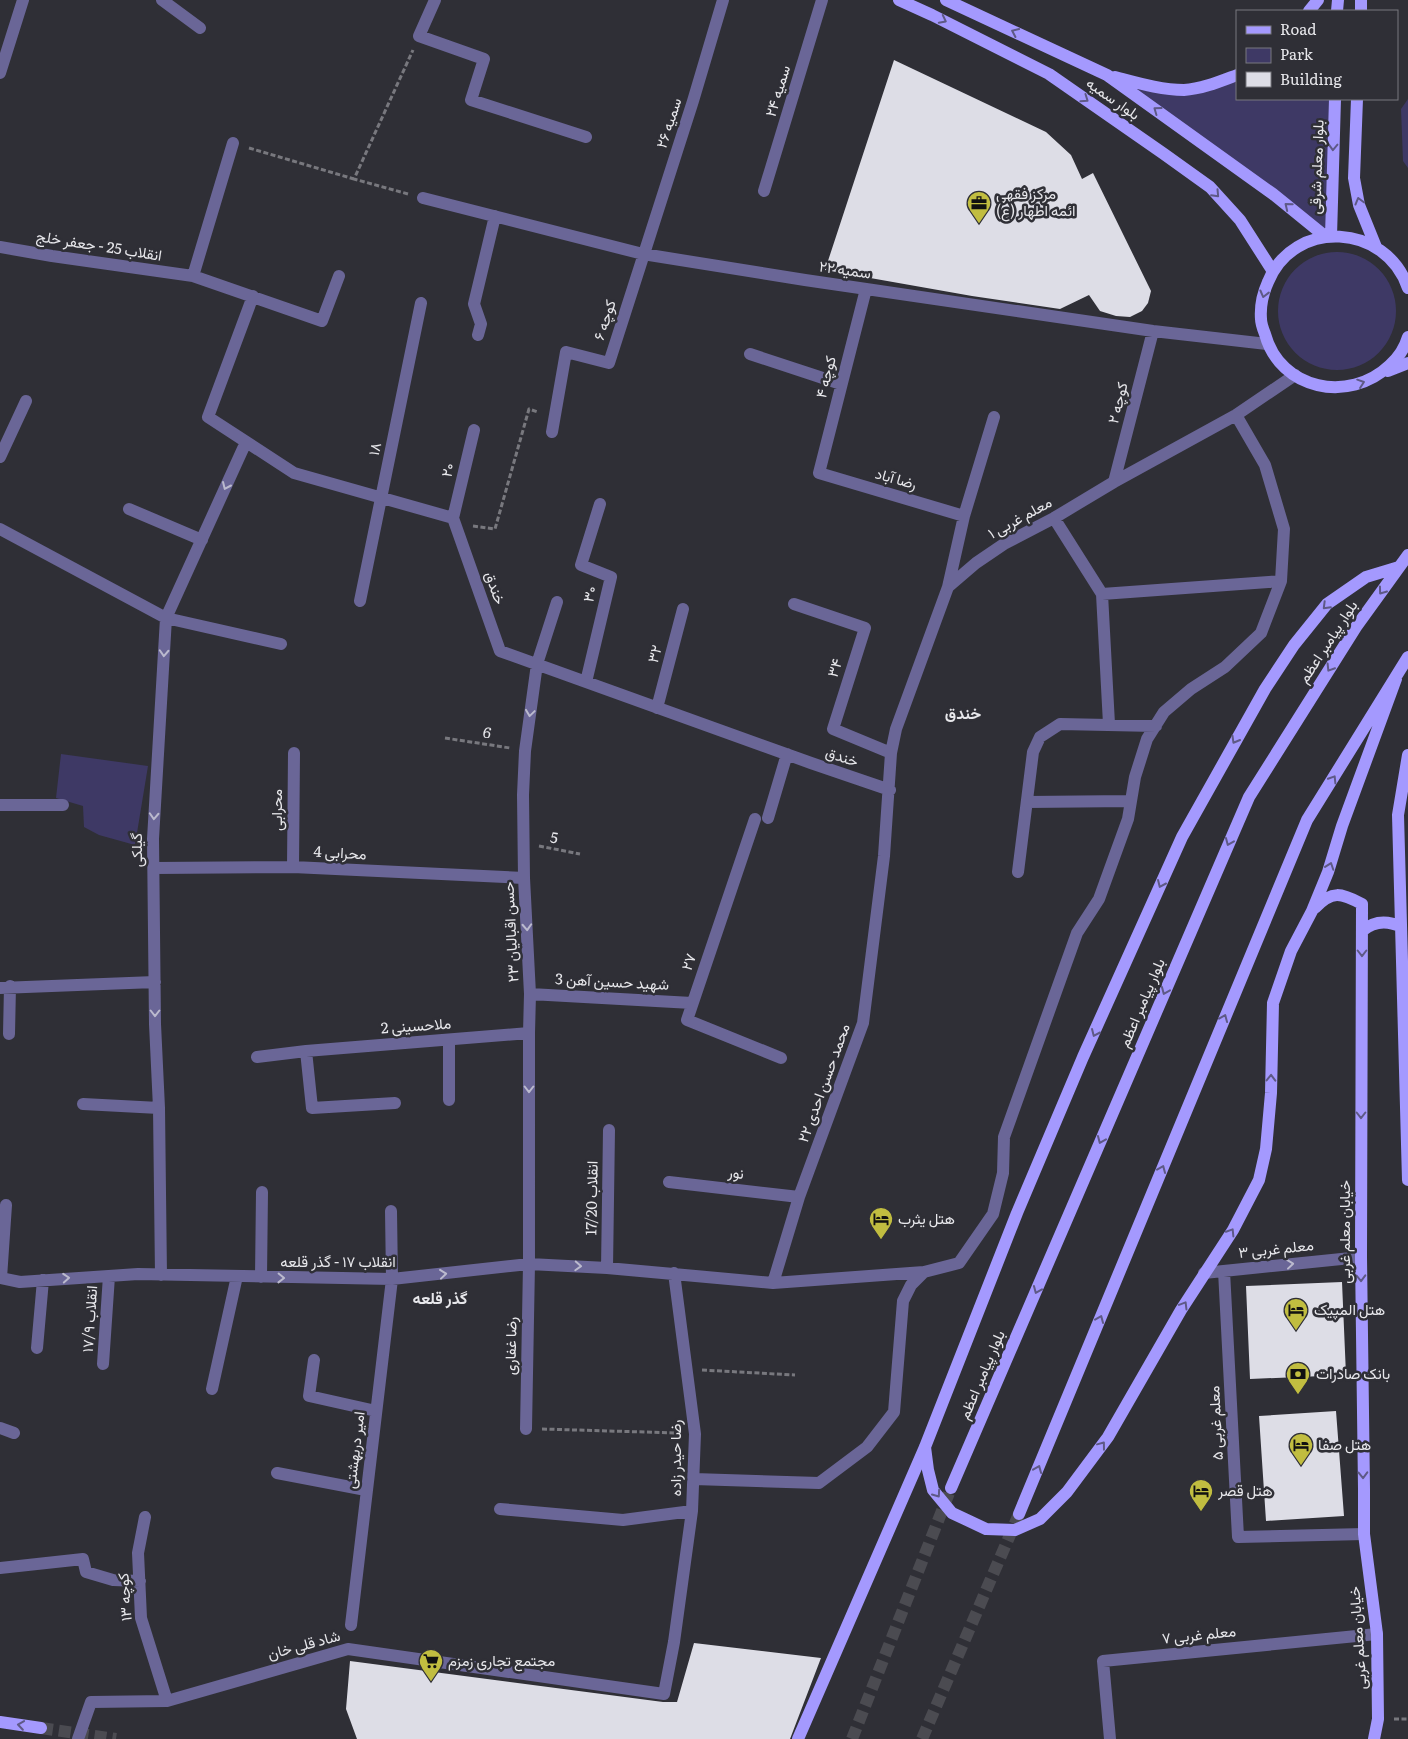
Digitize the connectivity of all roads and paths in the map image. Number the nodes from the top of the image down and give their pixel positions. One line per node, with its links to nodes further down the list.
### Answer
1 (21, 0): 12 (street)
2 (162, 0): 10 (street)
3 (435, 0): 11 (street)
4 (723, 0): 26 (street, سمیه ۲۶)
5 (822, 0): 20 (street, سمیه ۲۴)
6 (899, 0): 29 (main road, بلوار سمیه, one-way to 29)
7 (946, 0): 13 (main road, بلوار سمیه, one-way to 7)
8 (1318, 0): 9 (main road)
9 (1310, 10)
10 (200, 28)
11 (419, 36): 17 (street); 19 (path)
12 (0, 73)
13 (1107, 75): 14 (main road); 23 (main road, بلوار سمیه, one-way to 13)
14 (1236, 75)
15 (1335, 100): 23 (main road, بلوار معلم شرقی, one-way to 23)
16 (1357, 100): 25 (main road, one-way to 16)
17 (586, 137)
18 (233, 143): 19 (path); 30 (street)
19 (354, 179): 21 (path)
20 (764, 191)
21 (424, 198): 22 (street, سمیه ۲۲)
22 (495, 216): 26 (street, سمیه ۲۲); 37 (street)
23 (1328, 236): 25 (main road); 29 (main road)
24 (0, 247): 30 (street, انقلاب 25 - جعفر خلج)
25 (1376, 247): 27 (main road)
26 (644, 254): 33 (street, سمیه ۲۲); 46 (street, کوچه ۶)
27 (1392, 260): 28 (main road); 32 (main road)
28 (1408, 262)
29 (1272, 270): 39 (main road, one-way to 39)
30 (193, 276): 34 (street, انقلاب 25 - جعفر خلج)
31 (339, 276): 34 (street, انقلاب 25 - جعفر خلج)
32 (1408, 288)
33 (866, 289): 36 (street, سمیه ۲۲); 44 (street, کوچه ۴)
34 (253, 296): 51 (street)
35 (421, 303): 55 (street, ۱۸)
36 (1153, 332): 39 (street, سمیه ۲۲); 54 (street, کوچه ۲)
37 (478, 335)
38 (1408, 337): 42 (main road)
39 (1267, 344): 43 (main road)
40 (750, 354): 44 (street)
41 (1408, 363): 42 (main road)
42 (1381, 374): 43 (main road, one-way to 42)
43 (1295, 375): 47 (street, معلم غربی ۱)
44 (841, 384): 53 (street, کوچه ۴)
45 (26, 401): 52 (street)
46 (555, 415): 50 (street, کوچه ۶); 60 (path)
47 (1236, 415): 54 (street, معلم غربی ۱); 65 (street)
48 (994, 417): 58 (street)
49 (474, 430): 60 (street, ۲۰)
50 (552, 432)
51 (246, 442): 55 (street); 62 (street, گیلکی, one-way to 62)
52 (0, 456)
53 (819, 473): 58 (street, رضا آباد)
54 (1114, 482): 59 (street, معلم غربی ۱)
55 (381, 498): 60 (street); 68 (street, ۱۸)
56 (600, 504): 77 (street, ۳۰)
57 (129, 509): 62 (street)
58 (964, 516): 66 (street)
59 (1054, 518): 66 (street, معلم غربی ۱); 67 (street)
60 (454, 521): 75 (street, خندق)
61 (0, 529): 72 (street)
62 (202, 540): 72 (street, گیلکی)
63 (1408, 555): 64 (main road, بلوار پیامبر اعظم)
64 (1399, 567): 151 (main road, one-way to 151); 154 (main road, بلوار پیامبر اعظم, one-way to 154)
65 (1281, 581): 67 (street); 80 (street)
66 (948, 587): 84 (street, معلم غربی ۱)
67 (1102, 594): 79 (street)
68 (360, 601)
69 (557, 602): 75 (street, ۲۳ حسن اقبالیان)
70 (794, 604): 84 (street, ۳۴)
71 (683, 609): 78 (street, ۳۲)
72 (166, 618): 73 (street); 97 (street, گیلکی, one-way to 97)
73 (281, 644)
74 (1408, 657): 76 (main road)
75 (537, 664): 77 (street, خندق); 82 (street, ۲۳ حسن اقبالیان, one-way to 82)
76 (1396, 679): 101 (main road, one-way to 76); 158 (main road, one-way to 76)
77 (586, 682): 78 (street, خندق)
78 (657, 708): 85 (street, خندق)
79 (1109, 724): 80 (street); 89 (street)
80 (1156, 726): 88 (street)
81 (445, 738): 82 (path, 6)
82 (525, 750): 95 (street, ۲۳ حسن اقبالیان)
83 (294, 753): 98 (street, محرابی)
84 (891, 753): 87 (street, معلم غربی ۱)
85 (787, 754): 87 (street, خندق); 92 (street)
86 (1408, 755): 94 (main road)
87 (890, 790): 122 (street, ۲۲ محمد حسن احدی)
88 (1131, 801): 89 (street); 129 (street)
89 (1027, 802): 99 (street)
90 (0, 805): 91 (street)
91 (63, 805)
92 (768, 818)
93 (755, 819): 107 (street, ۲۷)
94 (1403, 829): 102 (main road)
95 (523, 844): 96 (path, 5); 100 (street, ۲۳ حسن اقبالیان)
96 (580, 854)
97 (154, 868): 98 (street, محرابی 4); 104 (street, گیلکی)
98 (293, 868): 100 (street, محرابی 4)
99 (1018, 872)
100 (524, 878): 106 (street, ۲۳ حسن اقبالیان, one-way to 106)
101 (1312, 911): 103 (main road, خیابان معلم غربی); 130 (main road, one-way to 101)
102 (1401, 927): 103 (main road); 119 (main road)
103 (1362, 931): 125 (main road, خیابان معلم غربی, one-way to 125)
104 (155, 982): 105 (street); 117 (street, گیلکی, one-way to 117)
105 (5, 987): 108 (street)
106 (530, 994): 107 (street, شهید حسین آهن 3); 109 (street, ۲۳ حسن اقبالیان)
107 (692, 1003): 113 (street, ۲۷)
108 (9, 1034)
109 (529, 1034): 110 (street, ملاحسینی 2); 126 (street, ۲۳ حسن اقبالیان, one-way to 126)
110 (449, 1040): 111 (street, ملاحسینی 2); 114 (street)
111 (306, 1051): 112 (street, ملاحسینی 2); 115 (street)
112 (257, 1057)
113 (781, 1058)
114 (449, 1100)
115 (395, 1103)
116 (83, 1104): 117 (street)
117 (159, 1108): 132 (street, گیلکی)
118 (609, 1130): 127 (street, انقلاب 17/20)
119 (1408, 1180)
120 (669, 1182): 122 (street, نور)
121 (262, 1192): 135 (street)
122 (799, 1197): 139 (street, ۲۲ محمد حسن احدی)
123 (6, 1205): 136 (street)
124 (391, 1210): 137 (street, امیر دربهشتی)
125 (1361, 1257): 128 (street, معلم غربی ۳, one-way to 125); 160 (main road, خیابان معلم غربی, one-way to 160)
126 (529, 1264): 127 (street, انقلاب ۱۷ - گذر قلعه, one-way to 127); 137 (street, انقلاب ۱۷ - گذر قلعه, one-way to 126); 148 (street, رضا غفاری)
127 (606, 1268): 131 (street, انقلاب ۱۷ - گذر قلعه)
128 (1224, 1271): 130 (street, معلم غربی ۳); 160 (street, معلم غربی ۵)
129 (924, 1272): 139 (street); 153 (street)
130 (1204, 1273): 151 (main road, one-way to 130)
131 (674, 1274): 139 (street); 143 (street, رضا حیدر زاده)
132 (161, 1275): 133 (street, انقلاب ۱۷ - گذر قلعه); 134 (street, انقلاب ۱۷ - گذر قلعه)
133 (109, 1276): 138 (street, انقلاب ۱۷ - گذر قلعه, one-way to 133); 142 (street, انقلاب ۱۷/۹)
134 (236, 1276): 135 (street, انقلاب ۱۷ - گذر قلعه); 145 (street)
135 (261, 1277): 137 (street, انقلاب ۱۷ - گذر قلعه, one-way to 137)
136 (0, 1278): 138 (street, انقلاب ۱۷ - گذر قلعه)
137 (392, 1279): 146 (street, امیر دربهشتی)
138 (43, 1280): 140 (street)
139 (773, 1283)
140 (36, 1348)
141 (314, 1360): 146 (street)
142 (103, 1364)
143 (687, 1369): 144 (path); 150 (street, رضا حیدر زاده)
144 (795, 1375)
145 (212, 1389)
146 (376, 1411): 155 (street, امیر دربهشتی)
147 (0, 1428): 149 (street)
148 (526, 1429): 150 (path)
149 (14, 1433)
150 (695, 1434): 153 (street, رضا حیدر زاده)
151 (925, 1447): 170 (main road)
152 (277, 1473): 155 (street)
153 (694, 1479): 157 (street, رضا حیدر زاده)
154 (951, 1488)
155 (366, 1490): 163 (street, امیر دربهشتی)
156 (500, 1509): 157 (street)
157 (692, 1511): 165 (street, رضا حیدر زاده)
158 (1019, 1514)
159 (145, 1517): 162 (street, کوچه ۱۳)
160 (1364, 1534): 164 (main road, خیابان معلم غربی)
161 (0, 1568): 162 (street)
162 (140, 1581): 166 (street, کوچه ۱۳)
163 (350, 1625)
164 (1377, 1634): 171 (street, معلم غربی ۷); 172 (main road, خیابان معلم غربی)
165 (674, 1642): 166 (street, شاد قلی خان)
166 (167, 1701): 169 (street, شاد قلی خان)
167 (0, 1722): 168 (main road, one-way to 167)
168 (41, 1728)
169 (78, 1739)
170 (798, 1739)
171 (1110, 1739)
172 (1373, 1739)

